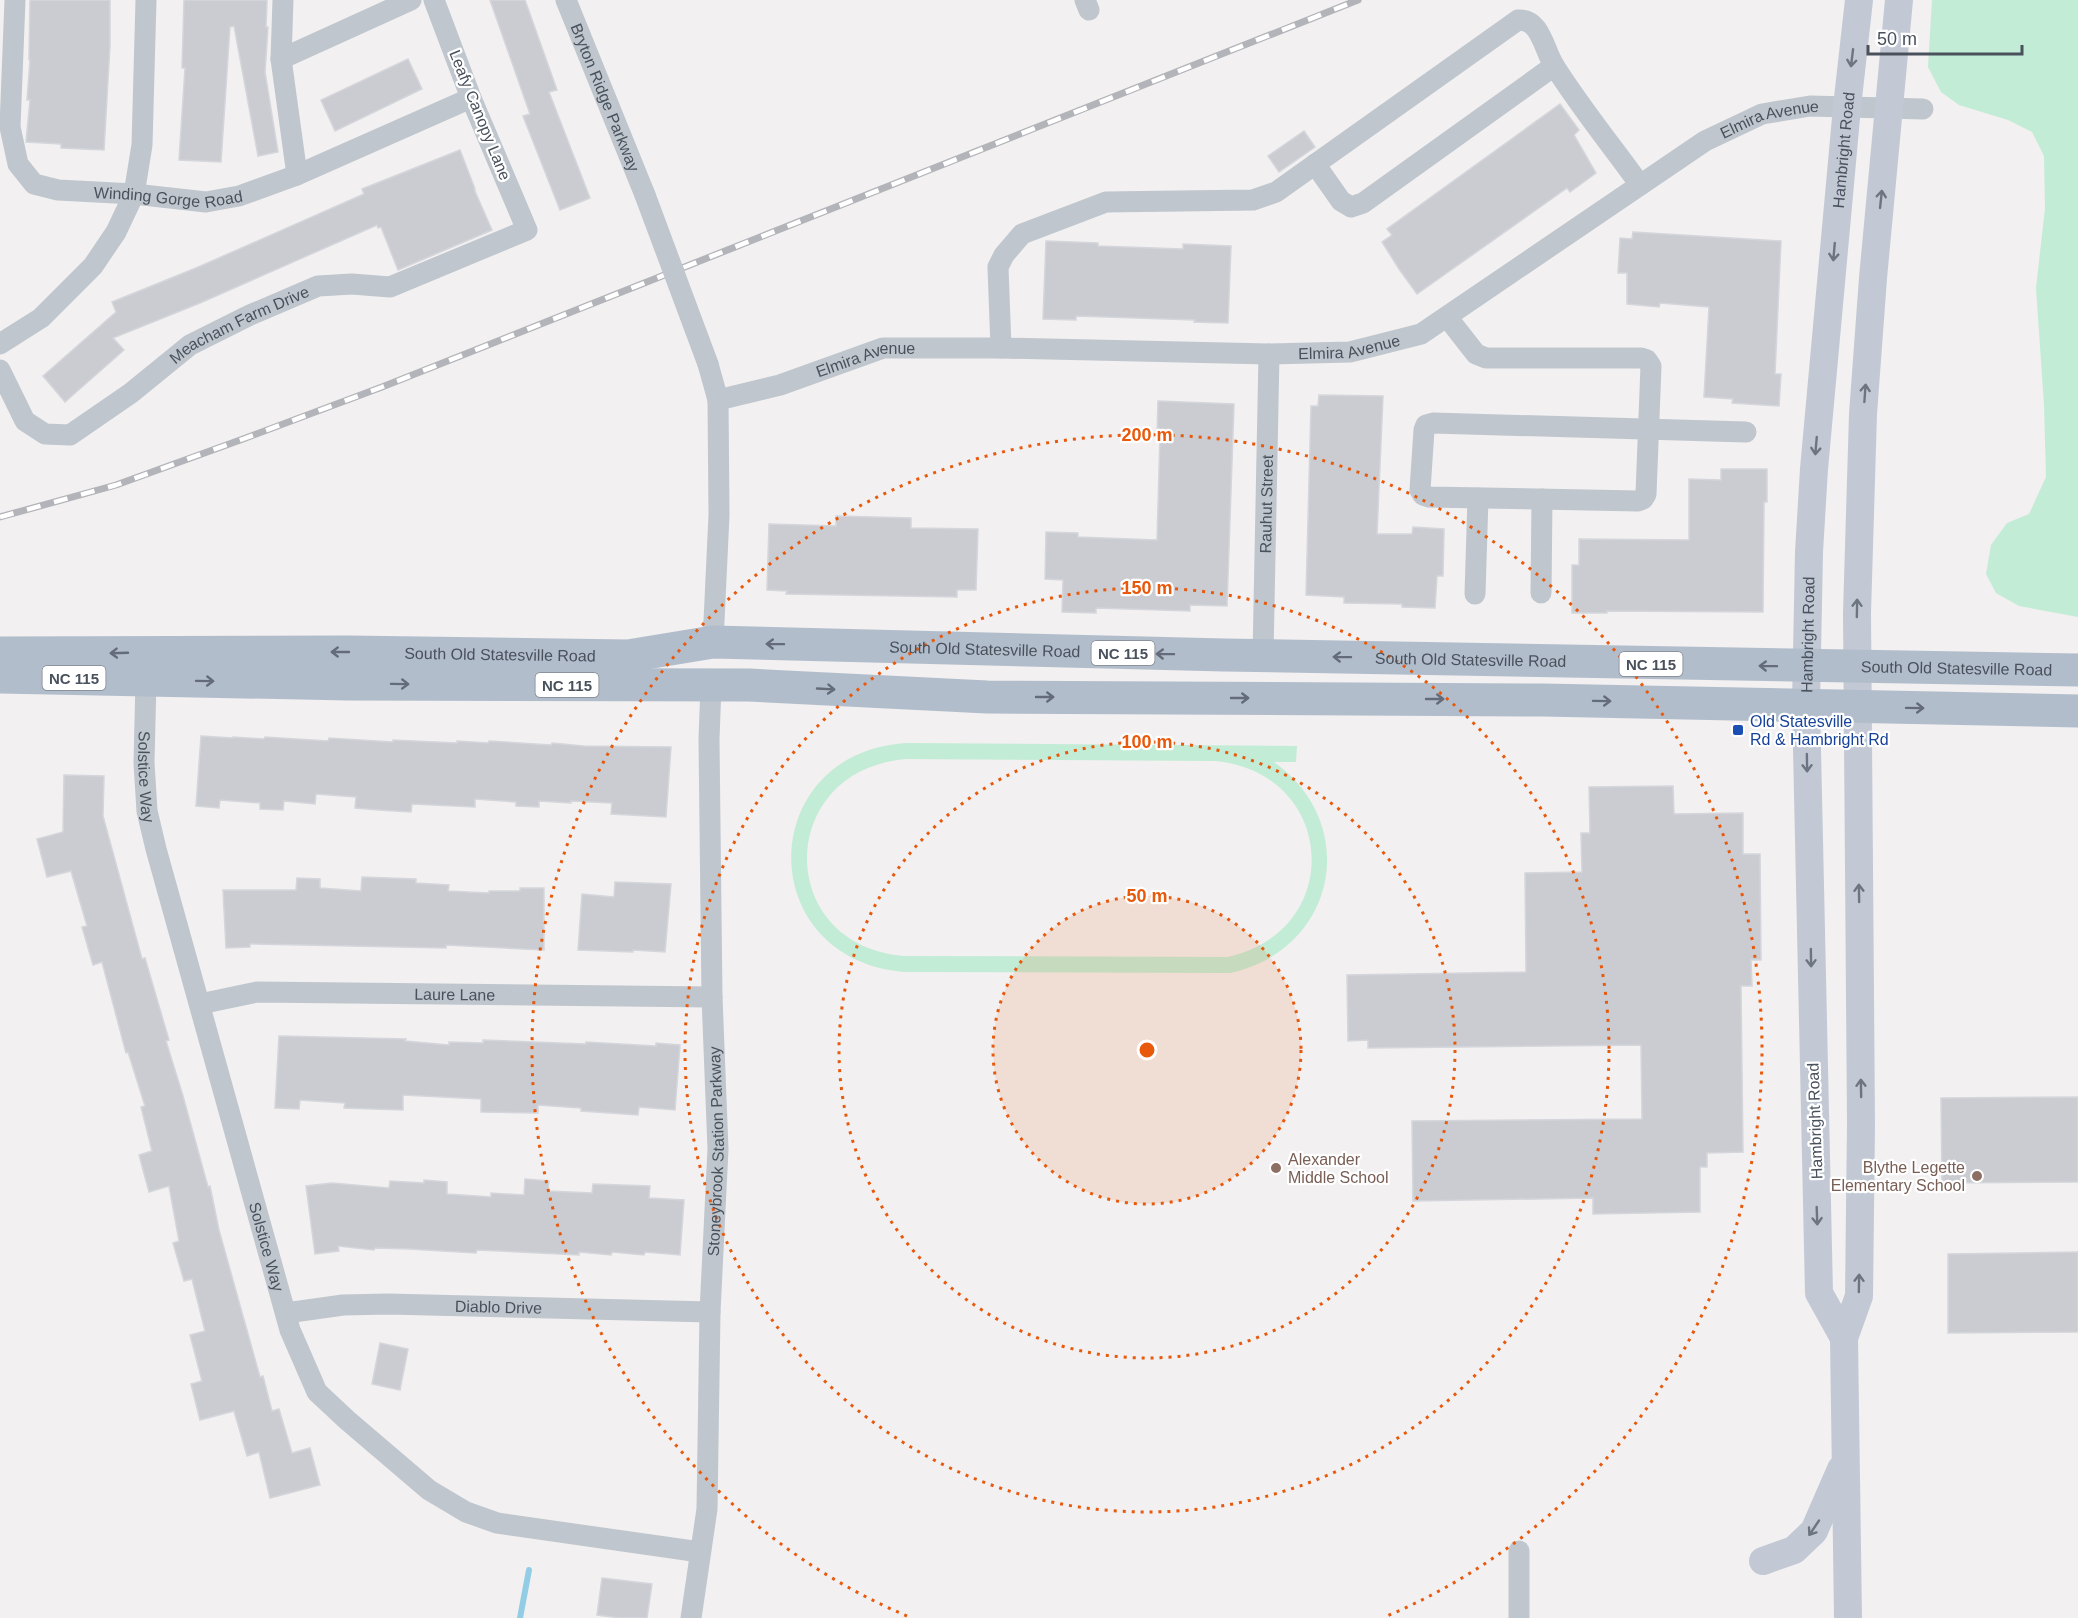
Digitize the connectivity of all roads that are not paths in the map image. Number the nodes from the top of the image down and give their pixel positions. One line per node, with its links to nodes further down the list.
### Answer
1 (15, 0): 18 (street, Winding Gorge Road)
2 (146, 0): 18 (street)
3 (283, 0): 9 (street)
4 (411, 0): 9 (street)
5 (434, 0): 11 (street, Leafy Canopy Lane)
6 (566, 0): 25 (street, Bryton Ridge Parkway, bridge)
7 (1859, 0): 12 (main road, Hambright Road, one-way to 12)
8 (1899, 0): 13 (main road, Hambright Road)
9 (281, 59): 16 (street)
10 (1554, 66): 15 (street); 15 (street); 17 (street)
11 (471, 98): 16 (street, Winding Gorge Road); 19 (street, Leafy Canopy Lane)
12 (1847, 107): 13 (street, Elmira Avenue); 17 (street, Elmira Avenue); 36 (main road, Hambright Road, one-way to 36)
13 (1890, 108): 14 (street, Elmira Avenue); 37 (main road, Hambright Road, one-way to 13)
14 (1923, 109)
15 (1315, 164): 22 (street)
16 (297, 175): 18 (street, Winding Gorge Road)
17 (1640, 185): 20 (street, Elmira Avenue)
18 (134, 194): 21 (street)
19 (527, 230): 24 (street, Meacham Farm Drive)
20 (1447, 317): 23 (street, Elmira Avenue); 26 (street)
21 (0, 344)
22 (1001, 348): 23 (street, Elmira Avenue); 25 (street, Elmira Avenue)
23 (1269, 354): 35 (street, Rauhut Street)
24 (0, 370)
25 (718, 400): 32 (street, Bryton Ridge Parkway)
26 (1649, 428): 27 (street); 28 (street); 29 (street)
27 (1746, 432)
28 (1478, 498): 29 (street); 31 (street)
29 (1542, 499): 30 (street)
30 (1542, 593)
31 (1475, 594)
32 (713, 642): 33 (main road, South Old Statesville Road / NC 115, one-way to 32); 34 (main road, South Old Statesville Road / NC 115, one-way to 34); 41 (main road)
33 (920, 648): 35 (main road, South Old Statesville Road / NC 115, one-way to 33); 42 (main road)
34 (0, 653)
35 (1263, 656): 36 (main road, South Old Statesville Road / NC 115, one-way to 35)
36 (1807, 666): 37 (main road, South Old Statesville Road / NC 115); 43 (main road, Hambright Road)
37 (1857, 667): 38 (main road, South Old Statesville Road / NC 115); 44 (main road, Hambright Road)
38 (2078, 670)
39 (0, 677): 40 (main road, South Old Statesville Road / NC 115)
40 (146, 680): 41 (main road, South Old Statesville Road / NC 115, one-way to 41); 47 (street, Solstice Way)
41 (441, 685): 42 (main road, South Old Statesville Road / NC 115)
42 (711, 685): 43 (main road, South Old Statesville Road / NC 115, one-way to 43); 46 (street, Stoneybrook Station Parkway)
43 (1806, 704): 44 (main road, South Old Statesville Road / NC 115); 50 (main road, Hambright Road, one-way to 50)
44 (1857, 706): 45 (main road, South Old Statesville Road / NC 115, one-way to 45); 50 (main road, Hambright Road, one-way to 44)
45 (2078, 711)
46 (712, 997): 47 (street, Laure Lane); 48 (street, Stoneybrook Station Parkway)
47 (200, 1004): 49 (street, Solstice Way)
48 (710, 1312): 49 (street, Diablo Drive); 53 (street, Stoneybrook Station Parkway)
49 (286, 1313): 53 (street, Solstice Way)
50 (1844, 1338): 51 (main road, Hambright Road)
51 (1846, 1456): 54 (main road, one-way to 54); 57 (main road, Hambright Road)
52 (1519, 1551): 56 (street)
53 (700, 1552): 55 (street, Stoneybrook Station Parkway)
54 (1763, 1561)
55 (691, 1618)
56 (1519, 1618)
57 (1848, 1618)

